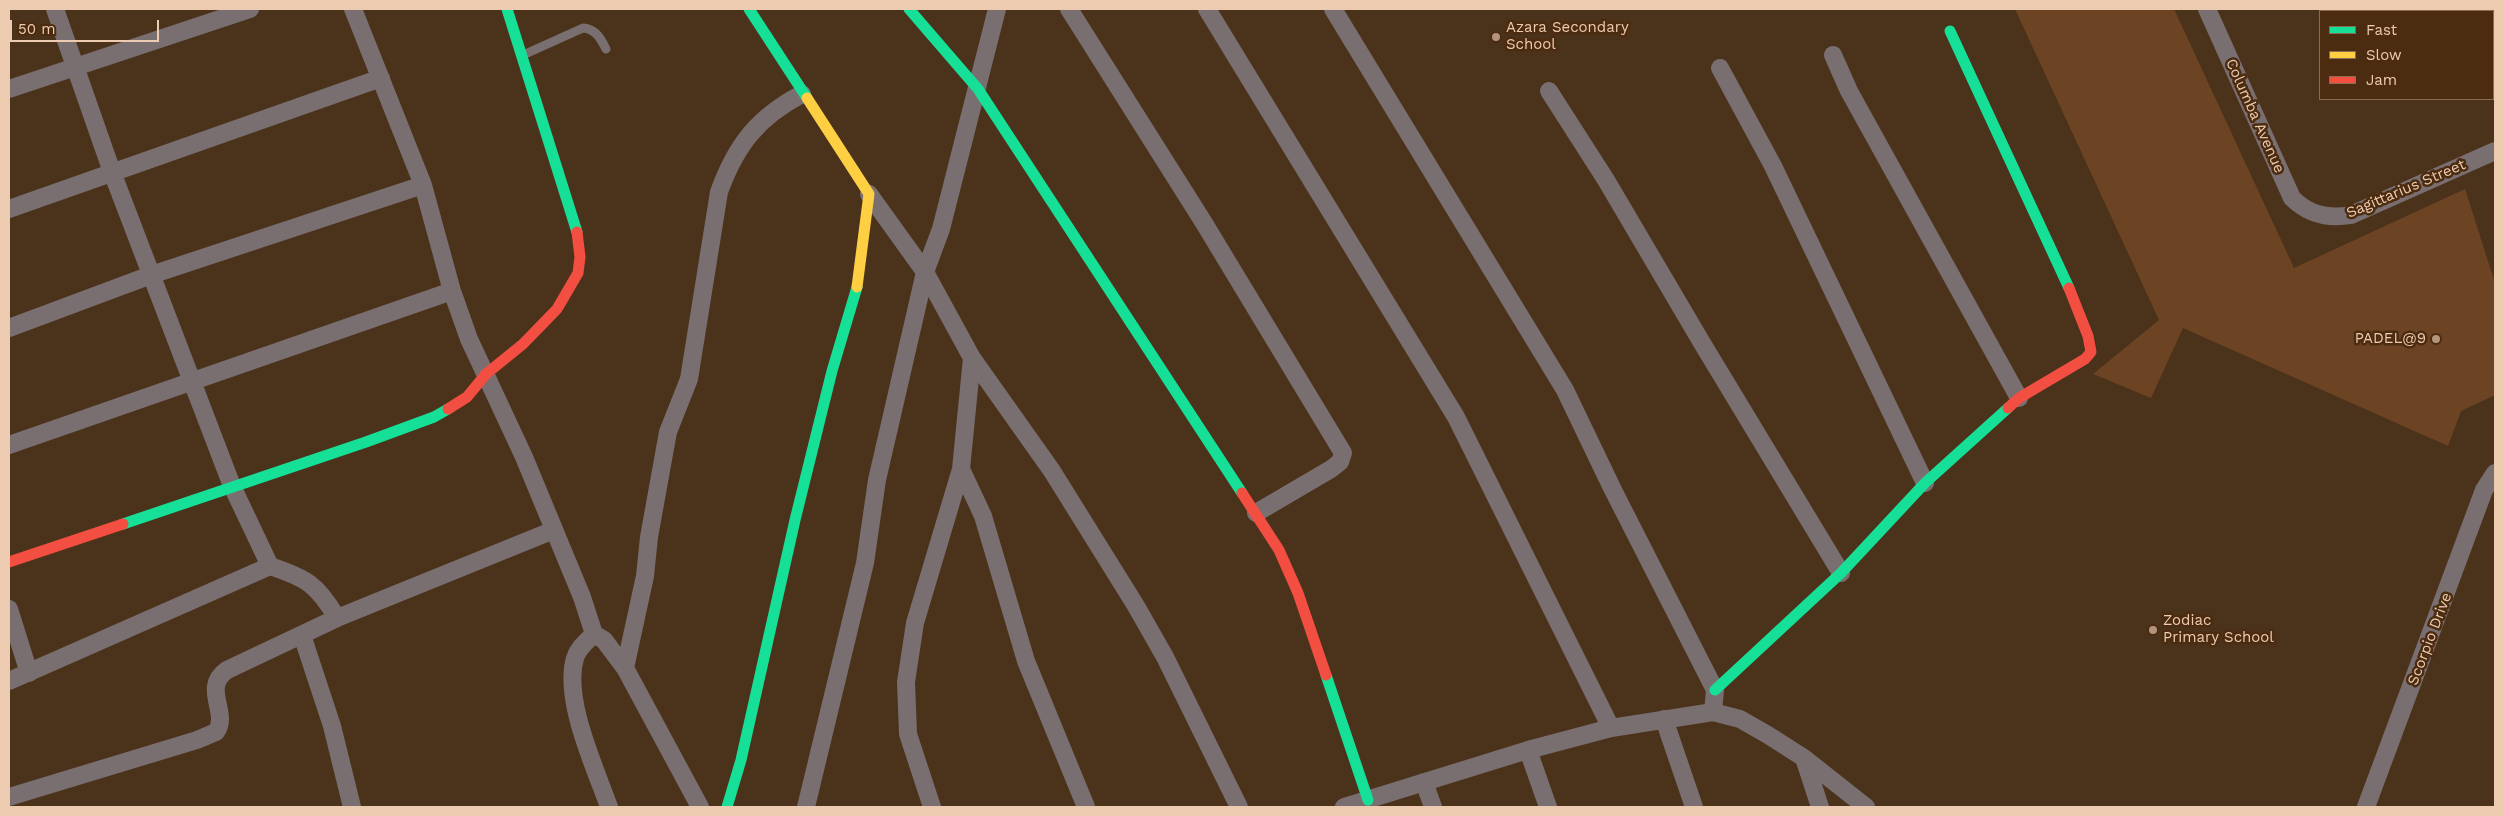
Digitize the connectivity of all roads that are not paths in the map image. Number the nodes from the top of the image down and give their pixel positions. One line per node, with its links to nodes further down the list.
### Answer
1 (55, 9): 16 (street)
2 (250, 9): 16 (street)
3 (353, 9): 18 (street)
4 (507, 9): 14 (street)
5 (749, 9): 22 (street)
6 (910, 9): 20 (street)
7 (997, 9): 20 (street)
8 (1069, 9): 42 (street)
9 (1207, 9): 57 (street)
10 (1333, 9): 54 (street)
11 (2207, 9): 28 (street, Columba Avenue)
12 (1950, 31): 36 (street)
13 (606, 49): 14 (lane)
14 (522, 55): 34 (street)
15 (1833, 55): 36 (street)
16 (74, 68): 19 (street); 24 (street)
17 (1720, 68): 40 (street)
18 (381, 78): 24 (street); 25 (street)
19 (9, 89)
20 (978, 89): 29 (street); 42 (street)
21 (1549, 91): 46 (street)
22 (802, 94): 26 (street); 51 (street)
23 (2495, 151): 28 (street, Sagittarius Street)
24 (112, 172): 27 (street); 30 (street)
25 (423, 185): 30 (street); 31 (street)
26 (869, 194): 29 (street); 66 (street)
27 (9, 209)
28 (2314, 213)
29 (925, 272): 33 (street); 67 (street)
30 (151, 275): 32 (street); 35 (street)
31 (452, 291): 34 (street); 35 (street)
32 (9, 328)
33 (972, 358): 38 (street); 70 (street)
34 (486, 374): 41 (street); 43 (street)
35 (193, 381): 37 (street); 41 (street)
36 (2019, 398): 40 (street)
37 (9, 445)
38 (961, 469): 68 (street); 69 (street)
39 (2495, 472): 77 (street, Scorpio Drive)
40 (1925, 483): 46 (street)
41 (232, 486): 44 (street); 45 (street)
42 (1256, 513): 62 (street)
43 (554, 530): 48 (street); 49 (street)
44 (9, 562)
45 (270, 566): 48 (street); 52 (street)
46 (1841, 573): 54 (street)
47 (9, 609): 52 (street)
48 (337, 618): 50 (street)
49 (594, 634): 51 (street); 64 (street)
50 (302, 635): 61 (street); 63 (street)
51 (625, 668): 65 (street)
52 (29, 673): 53 (street)
53 (9, 681)
54 (1715, 690): 55 (street)
55 (1713, 712): 56 (street); 59 (street)
56 (1664, 718): 57 (street); 74 (street)
57 (1611, 728): 58 (street)
58 (1528, 750): 60 (street); 73 (street)
59 (1804, 758): 75 (street); 76 (street)
60 (1424, 782): 62 (street); 72 (street)
61 (16, 799)
62 (1368, 800): 71 (street)
63 (352, 807)
64 (609, 807)
65 (700, 807)
66 (727, 807)
67 (806, 807)
68 (932, 807)
69 (1086, 807)
70 (1239, 807)
71 (1345, 807)
72 (1433, 807)
73 (1548, 807)
74 (1694, 807)
75 (1820, 807)
76 (1866, 807)
77 (2366, 807)

